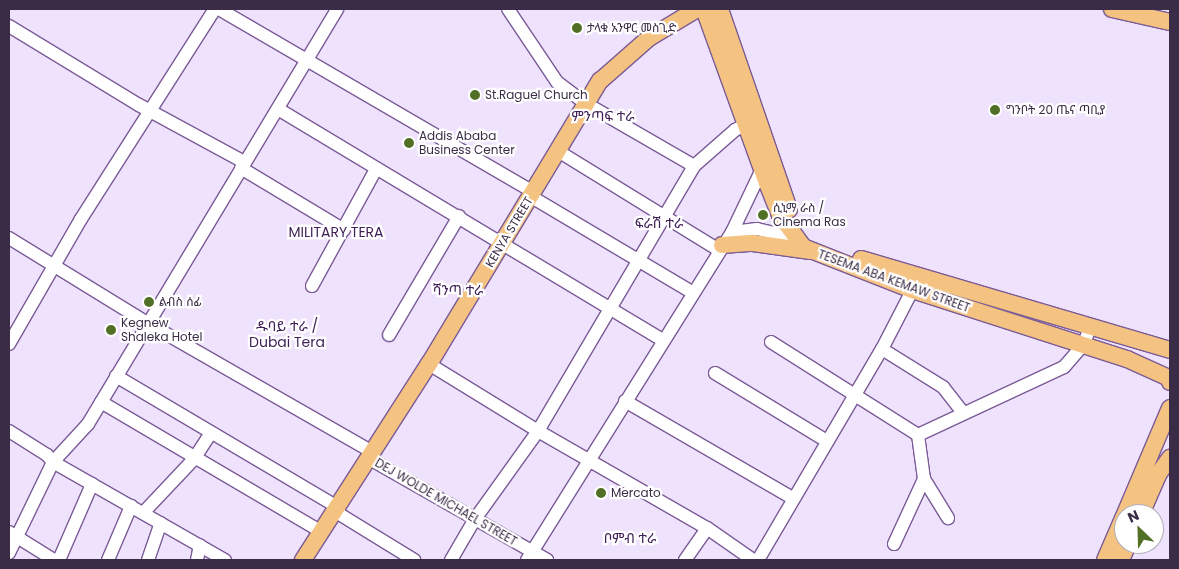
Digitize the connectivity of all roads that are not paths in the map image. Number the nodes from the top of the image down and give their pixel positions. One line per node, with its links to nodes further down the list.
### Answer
1 (215, 9): 13 (street)
2 (219, 9): 10 (street)
3 (337, 9): 10 (street)
4 (508, 9): 11 (street)
5 (696, 9): 11 (main road, KENYA STREET); 14 (main road)
6 (720, 9): 14 (main road)
7 (1112, 9): 8 (main road)
8 (1170, 22)
9 (9, 26): 13 (street)
10 (309, 59): 12 (street); 20 (street)
11 (585, 103): 15 (main road, KENYA STREET); 17 (street)
12 (278, 109): 16 (street); 19 (street)
13 (151, 110): 16 (street); 30 (street)
14 (752, 121): 17 (street); 18 (main road); 26 (main road)
15 (558, 151): 20 (main road, KENYA STREET); 22 (street)
16 (242, 165): 23 (street); 35 (street)
17 (694, 166): 22 (street)
18 (762, 168): 24 (street); 26 (main road)
19 (376, 169): 21 (street); 23 (street)
20 (532, 194): 27 (main road, KENYA STREET); 29 (street)
21 (459, 216): 27 (street); 37 (street)
22 (664, 220): 28 (street); 29 (street)
23 (344, 230): 32 (street)
24 (732, 232): 26 (street); 28 (street)
25 (9, 238): 30 (street, DEJ WOLDE MICHAEL STREET)
26 (803, 241): 28 (main road); 31 (main road, TESEMA ABA KEMAW STREET)
27 (503, 242): 34 (street); 44 (main road, KENYA STREET)
28 (720, 248): 33 (street)
29 (638, 263): 33 (street); 34 (street)
30 (55, 268): 35 (street, DEJ WOLDE MICHAEL STREET); 40 (street)
31 (915, 284): 36 (main road, TESEMA ABA KEMAW STREET); 41 (main road, TESEMA ABA KEMAW STREET); 42 (street)
32 (312, 286)
33 (692, 292): 38 (street)
34 (608, 309): 38 (street); 54 (street)
35 (149, 324): 46 (street); 58 (street, DEJ WOLDE MICHAEL STREET)
36 (1090, 327): 41 (street); 43 (main road, TESEMA ABA KEMAW STREET)
37 (388, 335)
38 (664, 341): 49 (street)
39 (771, 342): 48 (street)
40 (9, 344)
41 (1084, 344): 47 (main road, TESEMA ABA KEMAW STREET); 52 (street)
42 (882, 349): 48 (street); 52 (street)
43 (1170, 350)
44 (430, 364): 54 (street); 58 (main road, KENYA STREET)
45 (715, 373): 57 (street)
46 (116, 376): 50 (street); 55 (street)
47 (1170, 382)
48 (853, 395): 56 (street); 57 (street)
49 (625, 401): 61 (street); 65 (street)
50 (101, 402): 60 (street); 62 (street)
51 (1170, 408): 66 (main road)
52 (963, 414): 56 (street)
53 (9, 431): 62 (street)
54 (538, 432): 61 (street); 72 (street)
55 (210, 434): 60 (street); 69 (street)
56 (918, 435): 63 (street)
57 (827, 441): 65 (street)
58 (372, 456): 69 (main road, KENYA STREET); 72 (street, DEJ WOLDE MICHAEL STREET)
59 (1170, 458): 67 (main road)
60 (194, 459): 70 (street); 75 (street)
61 (591, 460): 74 (street); 81 (street)
62 (53, 462): 64 (street); 76 (street)
63 (924, 479): 71 (street); 78 (street)
64 (92, 484): 68 (street); 83 (street)
65 (792, 498): 94 (street)
66 (1129, 504)
67 (1145, 504)
68 (131, 506): 70 (street); 84 (street)
69 (337, 510): 75 (main road, KENYA STREET); 89 (street)
70 (143, 513): 73 (street)
71 (948, 518)
72 (475, 519): 81 (street, DEJ WOLDE MICHAEL STREET); 90 (street)
73 (161, 523): 79 (street); 85 (street)
74 (707, 528): 92 (street); 93 (street)
75 (322, 532): 88 (main road, KENYA STREET)
76 (14, 535): 80 (street); 82 (street)
77 (1114, 539): 95 (main road)
78 (894, 544)
79 (200, 545): 86 (street); 87 (street)
80 (9, 553)
81 (530, 556): 91 (street, DEJ WOLDE MICHAEL STREET)
82 (54, 560)
83 (59, 560)
84 (108, 560)
85 (148, 560)
86 (197, 560)
87 (225, 560)
88 (303, 560)
89 (414, 560)
90 (451, 560)
91 (547, 560)
92 (685, 560)
93 (753, 560)
94 (758, 560)
95 (1105, 560)

